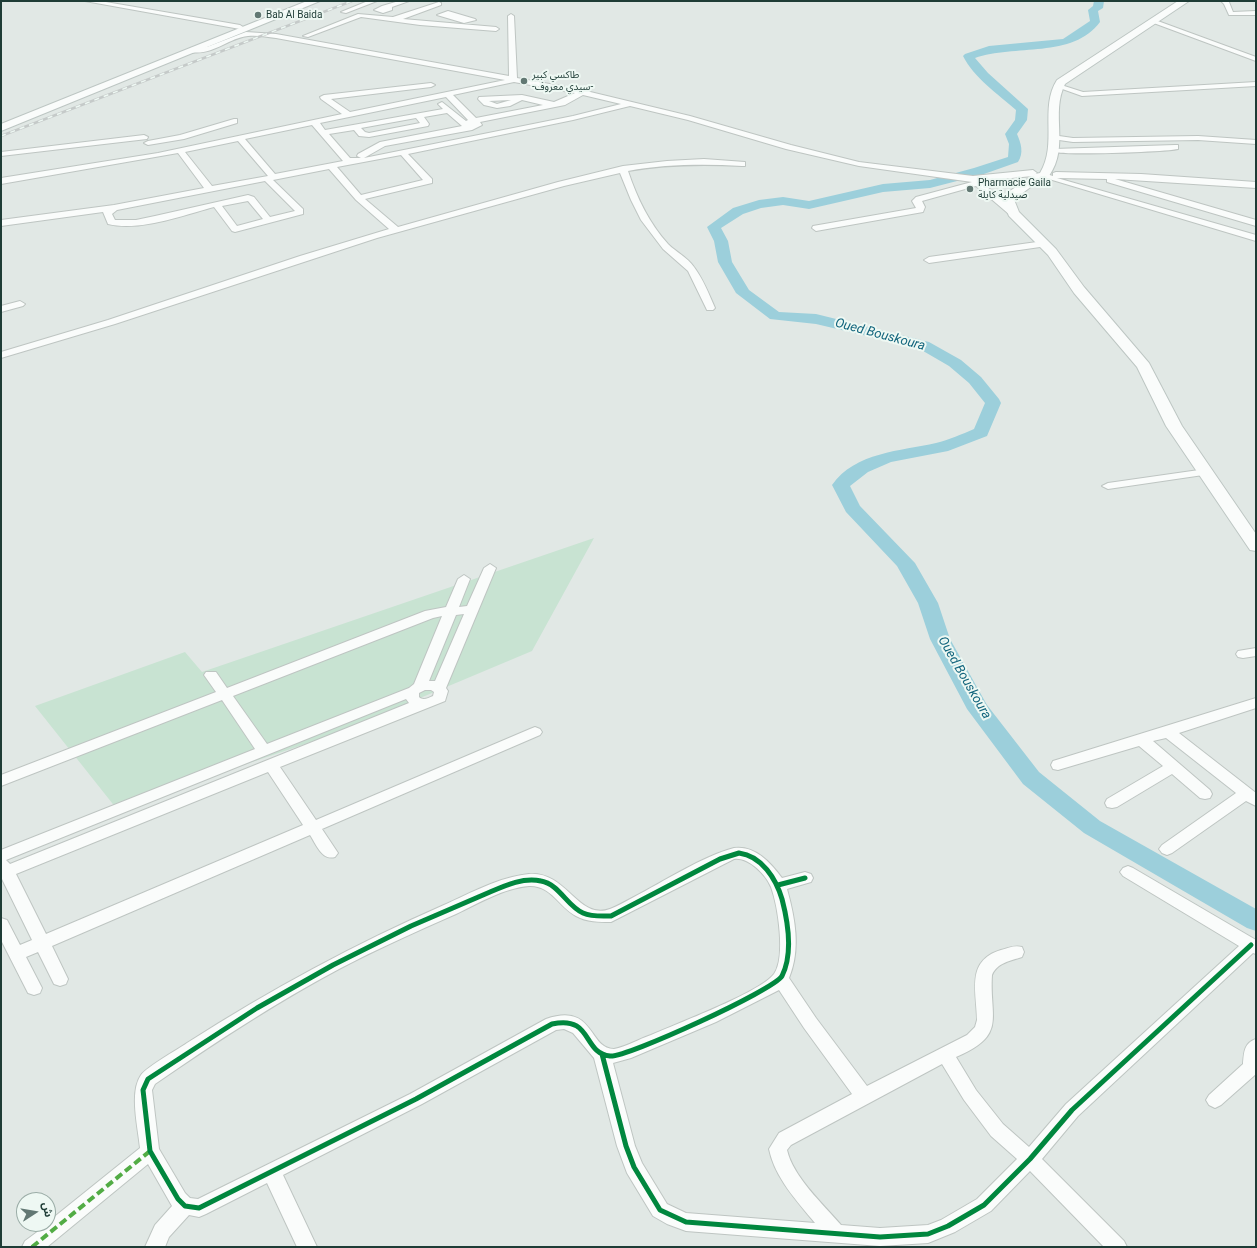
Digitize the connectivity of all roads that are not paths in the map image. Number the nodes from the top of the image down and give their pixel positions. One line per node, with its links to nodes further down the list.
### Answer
1 (88, 1): 16 (street)
2 (306, 1): 16 (street)
3 (315, 1): 22 (street)
4 (374, 1): 10 (street)
5 (406, 1): 11 (street)
6 (1184, 1): 15 (street)
7 (1224, 1): 9 (street)
8 (439, 4): 13 (street)
9 (1256, 13)
10 (336, 15)
11 (366, 16): 13 (street); 20 (street)
12 (511, 16): 26 (street)
13 (392, 20): 17 (street)
14 (473, 20): 17 (street)
15 (1153, 21): 24 (street); 29 (street)
16 (240, 27): 43 (street)
17 (483, 28): 18 (street)
18 (496, 29)
19 (296, 32): 20 (street)
20 (306, 36): 21 (street)
21 (326, 44): 22 (street); 26 (street)
22 (193, 50): 46 (street)
23 (1256, 55): 24 (street)
24 (1246, 56): 25 (street)
25 (1256, 59)
26 (516, 79): 31 (street); 32 (street)
27 (431, 84): 30 (street)
28 (1256, 84): 29 (street)
29 (1058, 86): 50 (street)
30 (401, 88): 35 (street); 39 (street)
31 (582, 92): 36 (street); 37 (street)
32 (448, 95): 34 (street); 41 (street)
33 (522, 97): 37 (street)
34 (435, 98): 35 (street); 38 (street)
35 (417, 101): 39 (street)
36 (629, 104): 55 (street); 67 (street)
37 (555, 105): 41 (street)
38 (448, 110): 45 (street); 48 (street)
39 (348, 116): 42 (street)
40 (225, 117): 44 (street)
41 (474, 121): 45 (street)
42 (314, 122): 47 (street); 48 (street)
43 (1, 124)
44 (240, 124): 47 (street); 49 (street)
45 (466, 125): 59 (street)
46 (1, 128)
47 (258, 133): 51 (street)
48 (323, 133): 59 (street)
49 (144, 137): 57 (street); 58 (street)
50 (1055, 137): 52 (street); 56 (street)
51 (240, 138): 54 (street); 64 (street)
52 (1256, 142)
53 (1175, 147): 56 (street)
54 (180, 150): 58 (street); 69 (street)
55 (403, 153): 59 (street); 70 (street)
56 (1053, 153): 63 (street)
57 (1, 154)
58 (156, 155): 66 (street)
59 (349, 161): 61 (street)
60 (742, 164): 62 (street)
61 (325, 166): 64 (street); 70 (street)
62 (623, 169): 78 (street); 84 (street)
63 (1040, 174): 65 (street); 67 (street); 73 (street); 79 (street)
64 (269, 176): 69 (street); 74 (street)
65 (1106, 176): 68 (street); 76 (street)
66 (1, 180)
67 (976, 181): 73 (street); 77 (street)
68 (1256, 185)
69 (208, 188): 72 (street)
70 (359, 198): 78 (street)
71 (217, 205): 72 (street); 74 (street); 74 (street)
72 (114, 208): 75 (street)
73 (1013, 214): 80 (street)
74 (269, 221)
75 (1, 223)
76 (1256, 223)
77 (816, 228)
78 (396, 230): 85 (street)
79 (1256, 238)
80 (1044, 244): 81 (street); 86 (street)
81 (929, 260)
82 (20, 304): 83 (street)
83 (1, 308)
84 (710, 308)
85 (1, 355)
86 (1206, 472): 87 (street); 88 (street)
87 (1108, 486)
88 (1256, 546)
89 (490, 568): 92 (street)
90 (464, 579): 91 (street)
91 (458, 594): 92 (street); 94 (street)
92 (478, 596): 93 (street)
93 (472, 610): 94 (street); 96 (street)
94 (451, 611): 97 (street); 98 (street)
95 (211, 675): 98 (street)
96 (439, 688): 97 (street); 100 (street)
97 (416, 689): 100 (street); 104 (street)
98 (224, 694): 104 (street); 108 (street)
99 (1256, 703): 102 (street)
100 (422, 704): 105 (street)
101 (535, 732): 112 (street)
102 (1168, 732): 103 (street); 110 (street)
103 (1142, 740): 106 (street); 107 (street)
104 (264, 751): 115 (street)
105 (271, 765): 112 (street); 116 (street)
106 (1058, 765)
107 (1173, 766): 109 (street); 111 (street)
108 (1, 781)
109 (1205, 794)
110 (1251, 798): 113 (street)
111 (1112, 803)
112 (313, 827): 114 (street); 121 (street)
113 (1166, 849)
114 (330, 853)
115 (1, 856)
116 (3, 869): 121 (street)
117 (1128, 872): 122 (street)
118 (805, 878): 119 (street)
119 (778, 885): 126 (street); 133 (street)
120 (1, 924): 124 (street)
121 (42, 943): 124 (street); 125 (street)
122 (1253, 946): 134 (street)
123 (1016, 952): 130 (street)
124 (16, 954): 127 (street)
125 (60, 978)
126 (780, 978): 129 (street); 131 (street)
127 (34, 988)
128 (1256, 1046): 132 (street)
129 (602, 1054): 135 (street); 137 (street)
130 (945, 1054): 131 (street); 134 (street)
131 (864, 1096): 137 (street)
132 (1215, 1100)
133 (150, 1151): 136 (street); 140 (street)
134 (1030, 1159): 138 (street); 139 (street)
135 (272, 1173): 136 (street); 142 (street)
136 (184, 1206): 141 (street)
137 (836, 1233): 138 (street)
138 (879, 1242)
139 (1110, 1245)
140 (32, 1247)
141 (155, 1247)
142 (307, 1247)

